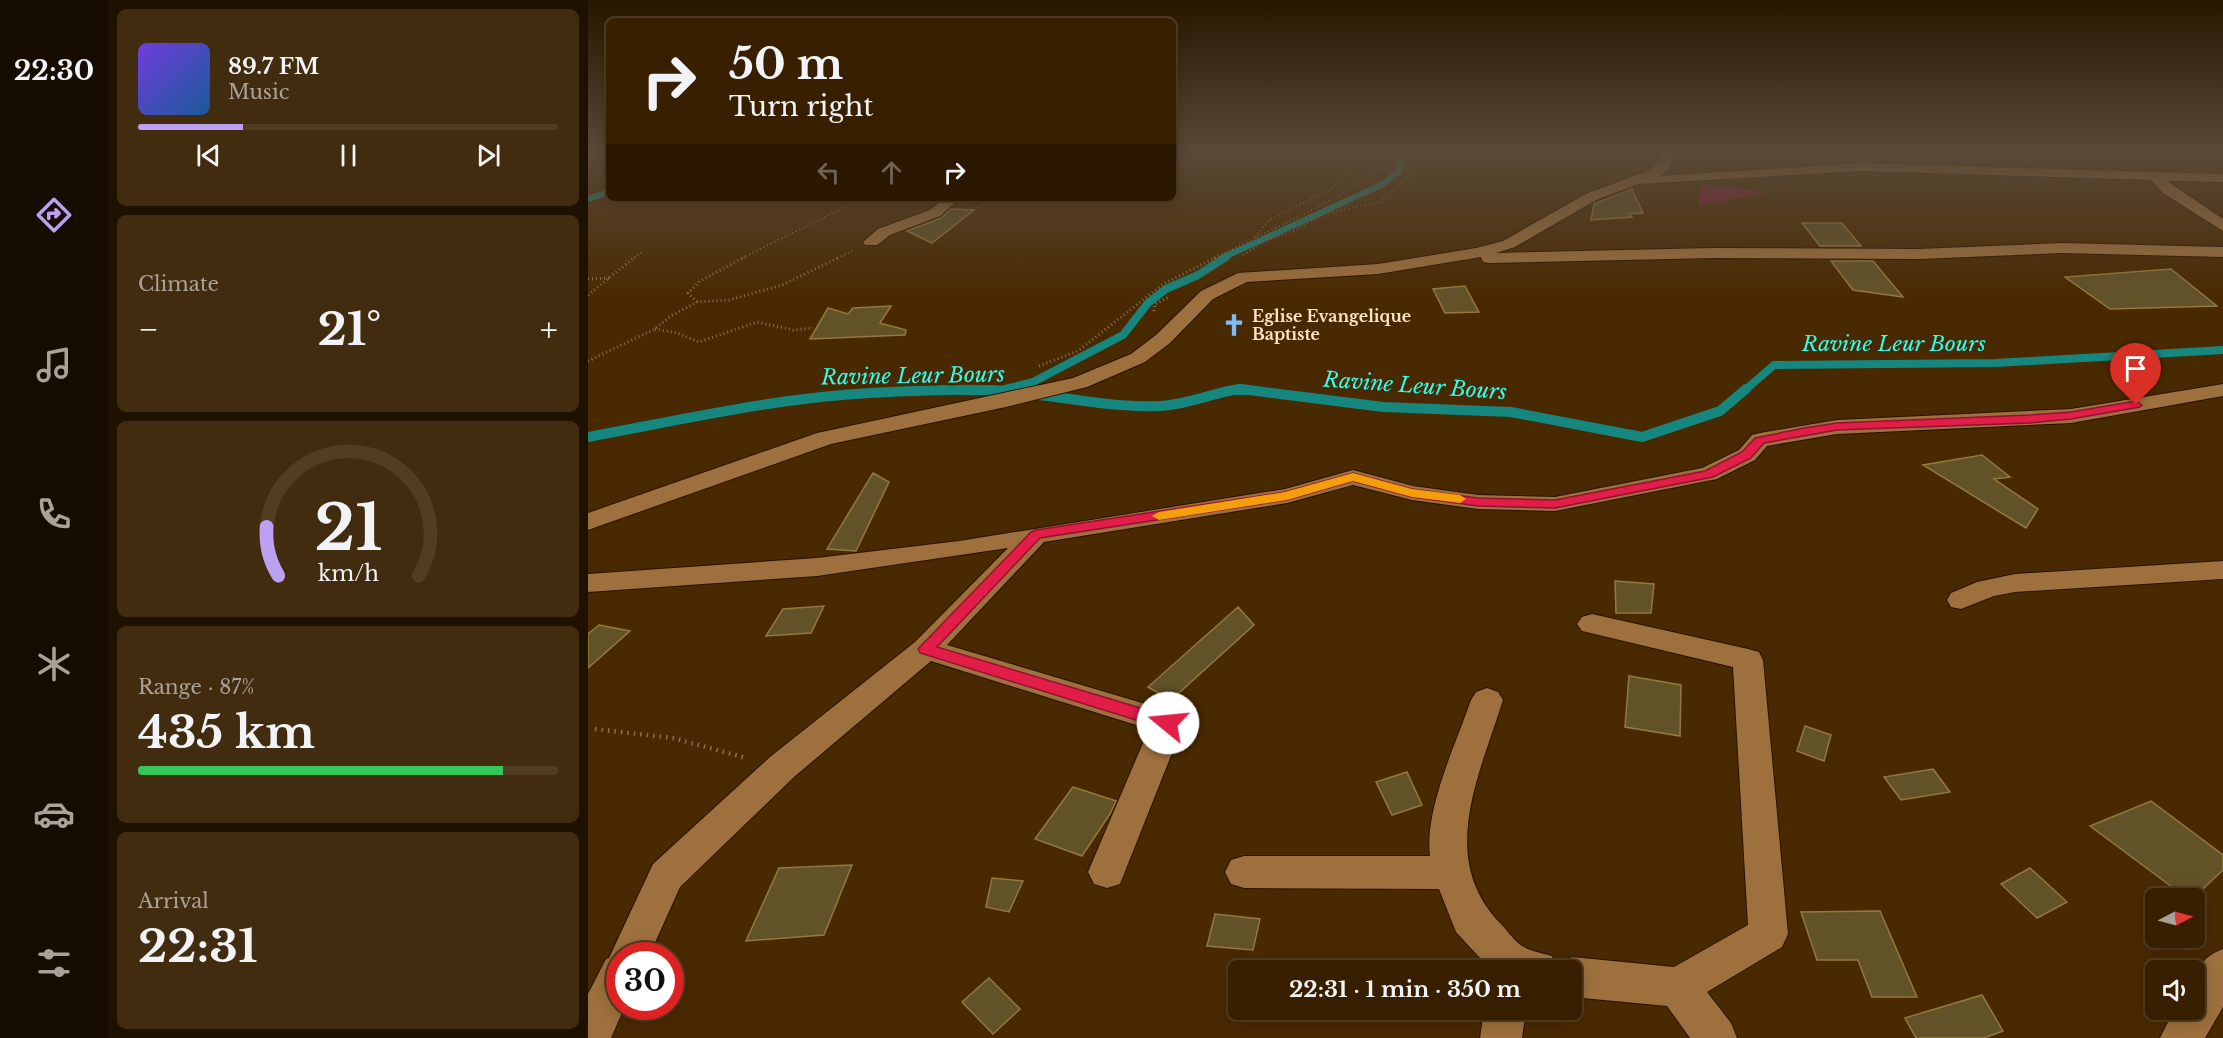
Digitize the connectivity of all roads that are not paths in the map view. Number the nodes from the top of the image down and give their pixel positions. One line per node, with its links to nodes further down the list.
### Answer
1 (949, 201): 5 (street)
2 (1583, 201): 7 (street)
3 (2185, 201): 4 (street)
4 (2223, 226)
5 (871, 242)
6 (2223, 252): 7 (street)
7 (1443, 259): 9 (street)
8 (2223, 390): 10 (street)
9 (588, 522)
10 (1036, 535): 12 (street); 15 (street)
11 (2223, 570): 13 (street)
12 (588, 583)
13 (1961, 600)
14 (1592, 624): 24 (street)
15 (926, 649): 17 (street); 20 (street)
16 (1486, 700): 19 (street)
17 (1107, 872)
18 (1244, 872): 19 (street)
19 (1451, 873): 21 (street)
20 (635, 942)
21 (1512, 960)
22 (2223, 968): 30 (street)
23 (1582, 978): 24 (street)
24 (1678, 987): 29 (street)
25 (606, 1002): 27 (street)
26 (1504, 1020): 28 (street)
27 (589, 1038)
28 (1501, 1038)
29 (1716, 1038)
30 (2181, 1038)

